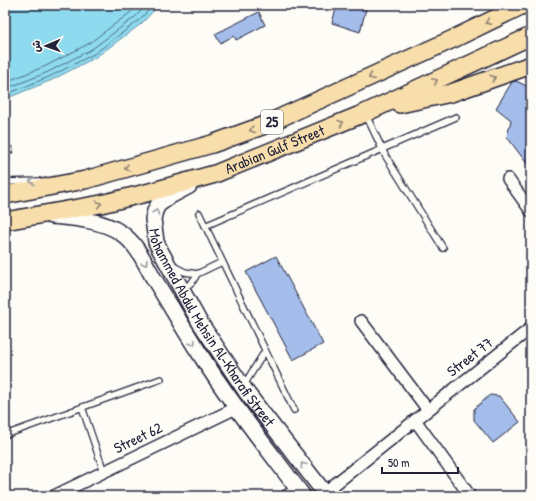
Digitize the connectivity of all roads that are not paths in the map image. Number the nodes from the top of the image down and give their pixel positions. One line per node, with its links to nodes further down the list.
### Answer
1 (523, 5): 9 (main road, Arabian Gulf Street / 25, one-way to 9)
2 (531, 36): 4 (main road, Arabian Gulf Street / 25, one-way to 2)
3 (531, 65): 4 (main road, one-way to 3)
4 (370, 111): 6 (lane); 7 (main road, Arabian Gulf Street / 25, one-way to 4)
5 (456, 117): 6 (lane)
6 (383, 149): 16 (lane); 17 (lane)
7 (215, 174): 14 (main road, Arabian Gulf Street / 25, one-way to 7); 18 (main road, Mohammed Abdul Mehsin Al-Kharafi Street, one-way to 7)
8 (508, 179): 12 (street)
9 (85, 180): 10 (lane, one-way to 10); 11 (main road, Arabian Gulf Street / 25)
10 (5, 182)
11 (5, 194)
12 (531, 211)
13 (199, 213): 16 (lane)
14 (40, 214): 15 (main road, Arabian Gulf Street / 25); 22 (main road, Mohammed Abdul Mehsin Al-Kharafi Street, one-way to 22)
15 (5, 221)
16 (205, 226): 19 (lane)
17 (443, 248)
18 (166, 262): 20 (lane); 21 (main road, Mohammed Abdul Mehsin Al-Kharafi Street)
19 (222, 262): 20 (lane); 25 (lane)
20 (197, 274): 21 (lane)
21 (183, 292): 22 (main road); 27 (main road, Mohammed Abdul Mehsin Al-Kharafi Street)
22 (173, 310): 29 (main road, Mohammed Abdul Mehsin Al-Kharafi Street, one-way to 29)
23 (361, 322): 31 (street)
24 (531, 328): 31 (street, Street 77)
25 (265, 351): 27 (lane); 30 (lane)
26 (161, 379): 28 (lane)
27 (242, 386): 36 (main road, Mohammed Abdul Mehsin Al-Kharafi Street, one-way to 27)
28 (82, 407): 33 (lane); 34 (lane)
29 (236, 408): 34 (street, Street 62); 35 (main road, Mohammed Abdul Mehsin Al-Kharafi Street)
30 (294, 410)
31 (428, 410): 32 (street, Street 77)
32 (415, 420): 36 (street, Street 77); 38 (street)
33 (5, 435)
34 (104, 472): 37 (street, Street 62)
35 (296, 494)
36 (323, 495)
37 (54, 496)
38 (470, 496)

